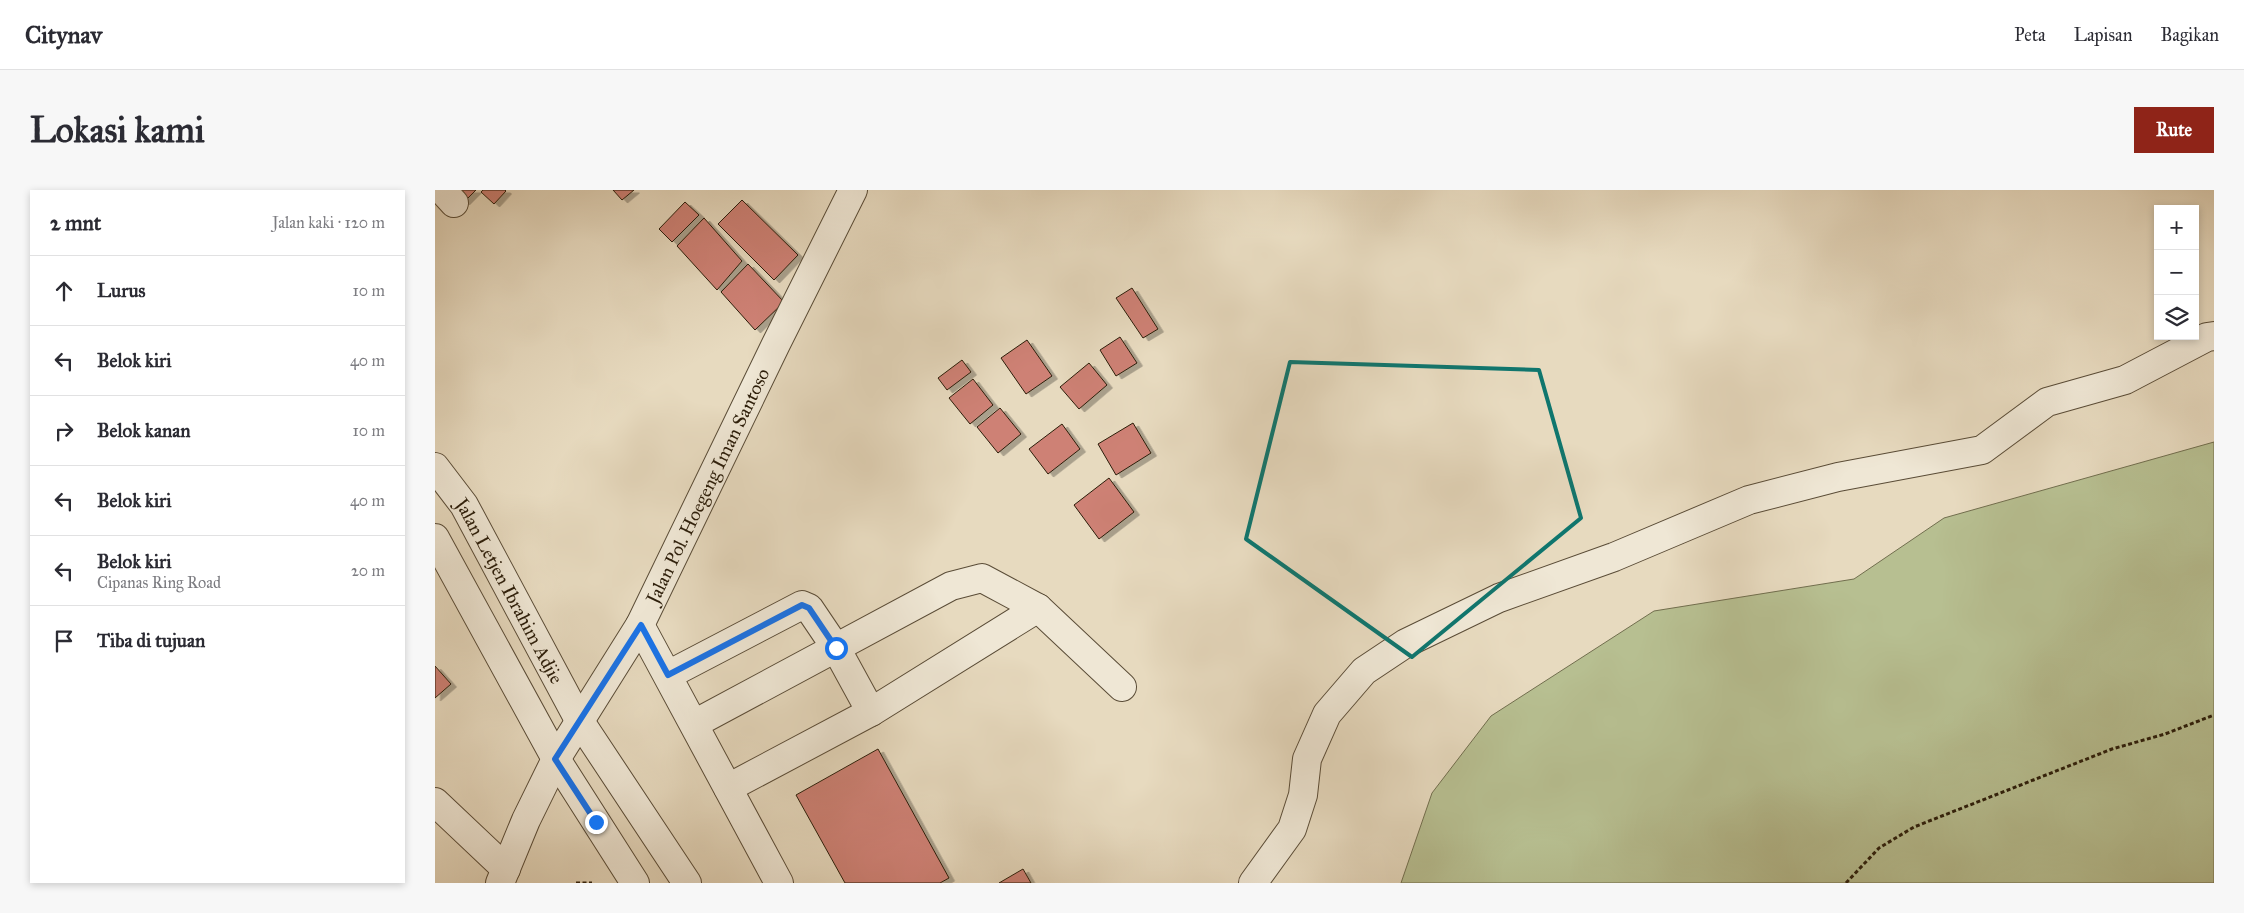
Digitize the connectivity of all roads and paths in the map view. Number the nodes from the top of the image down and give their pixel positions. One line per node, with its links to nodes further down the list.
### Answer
1 (853, 190): 6 (street, Jalan Pol. Hoegeng Iman Santoso)
2 (2214, 336): 23 (street)
3 (435, 467): 12 (street, Jalan Letjen Ibrahim Adjie)
4 (435, 538): 14 (street, Jalan Letjen Ibrahim Adjie)
5 (1038, 608): 7 (street); 9 (street); 10 (street)
6 (641, 625): 8 (street); 12 (street, Jalan Pol. Hoegeng Iman Santoso)
7 (836, 648): 8 (street); 10 (street); 13 (street)
8 (668, 675): 13 (street)
9 (1122, 687)
10 (871, 712): 15 (street)
11 (2214, 715): 24 (path)
12 (579, 720): 14 (street, Jalan Pol. Hoegeng Iman Santoso); 21 (street, Jalan Letjen Ibrahim Adjie)
13 (694, 724): 15 (street)
14 (555, 759): 17 (street, Jalan Pol. Hoegeng Iman Santoso); 20 (street, Jalan Letjen Ibrahim Adjie)
15 (728, 788): 22 (street)
16 (435, 803): 17 (street)
17 (503, 876)
18 (576, 883): 19 (path)
19 (592, 883)
20 (635, 883)
21 (687, 883)
22 (779, 883)
23 (1253, 883)
24 (1845, 883)

